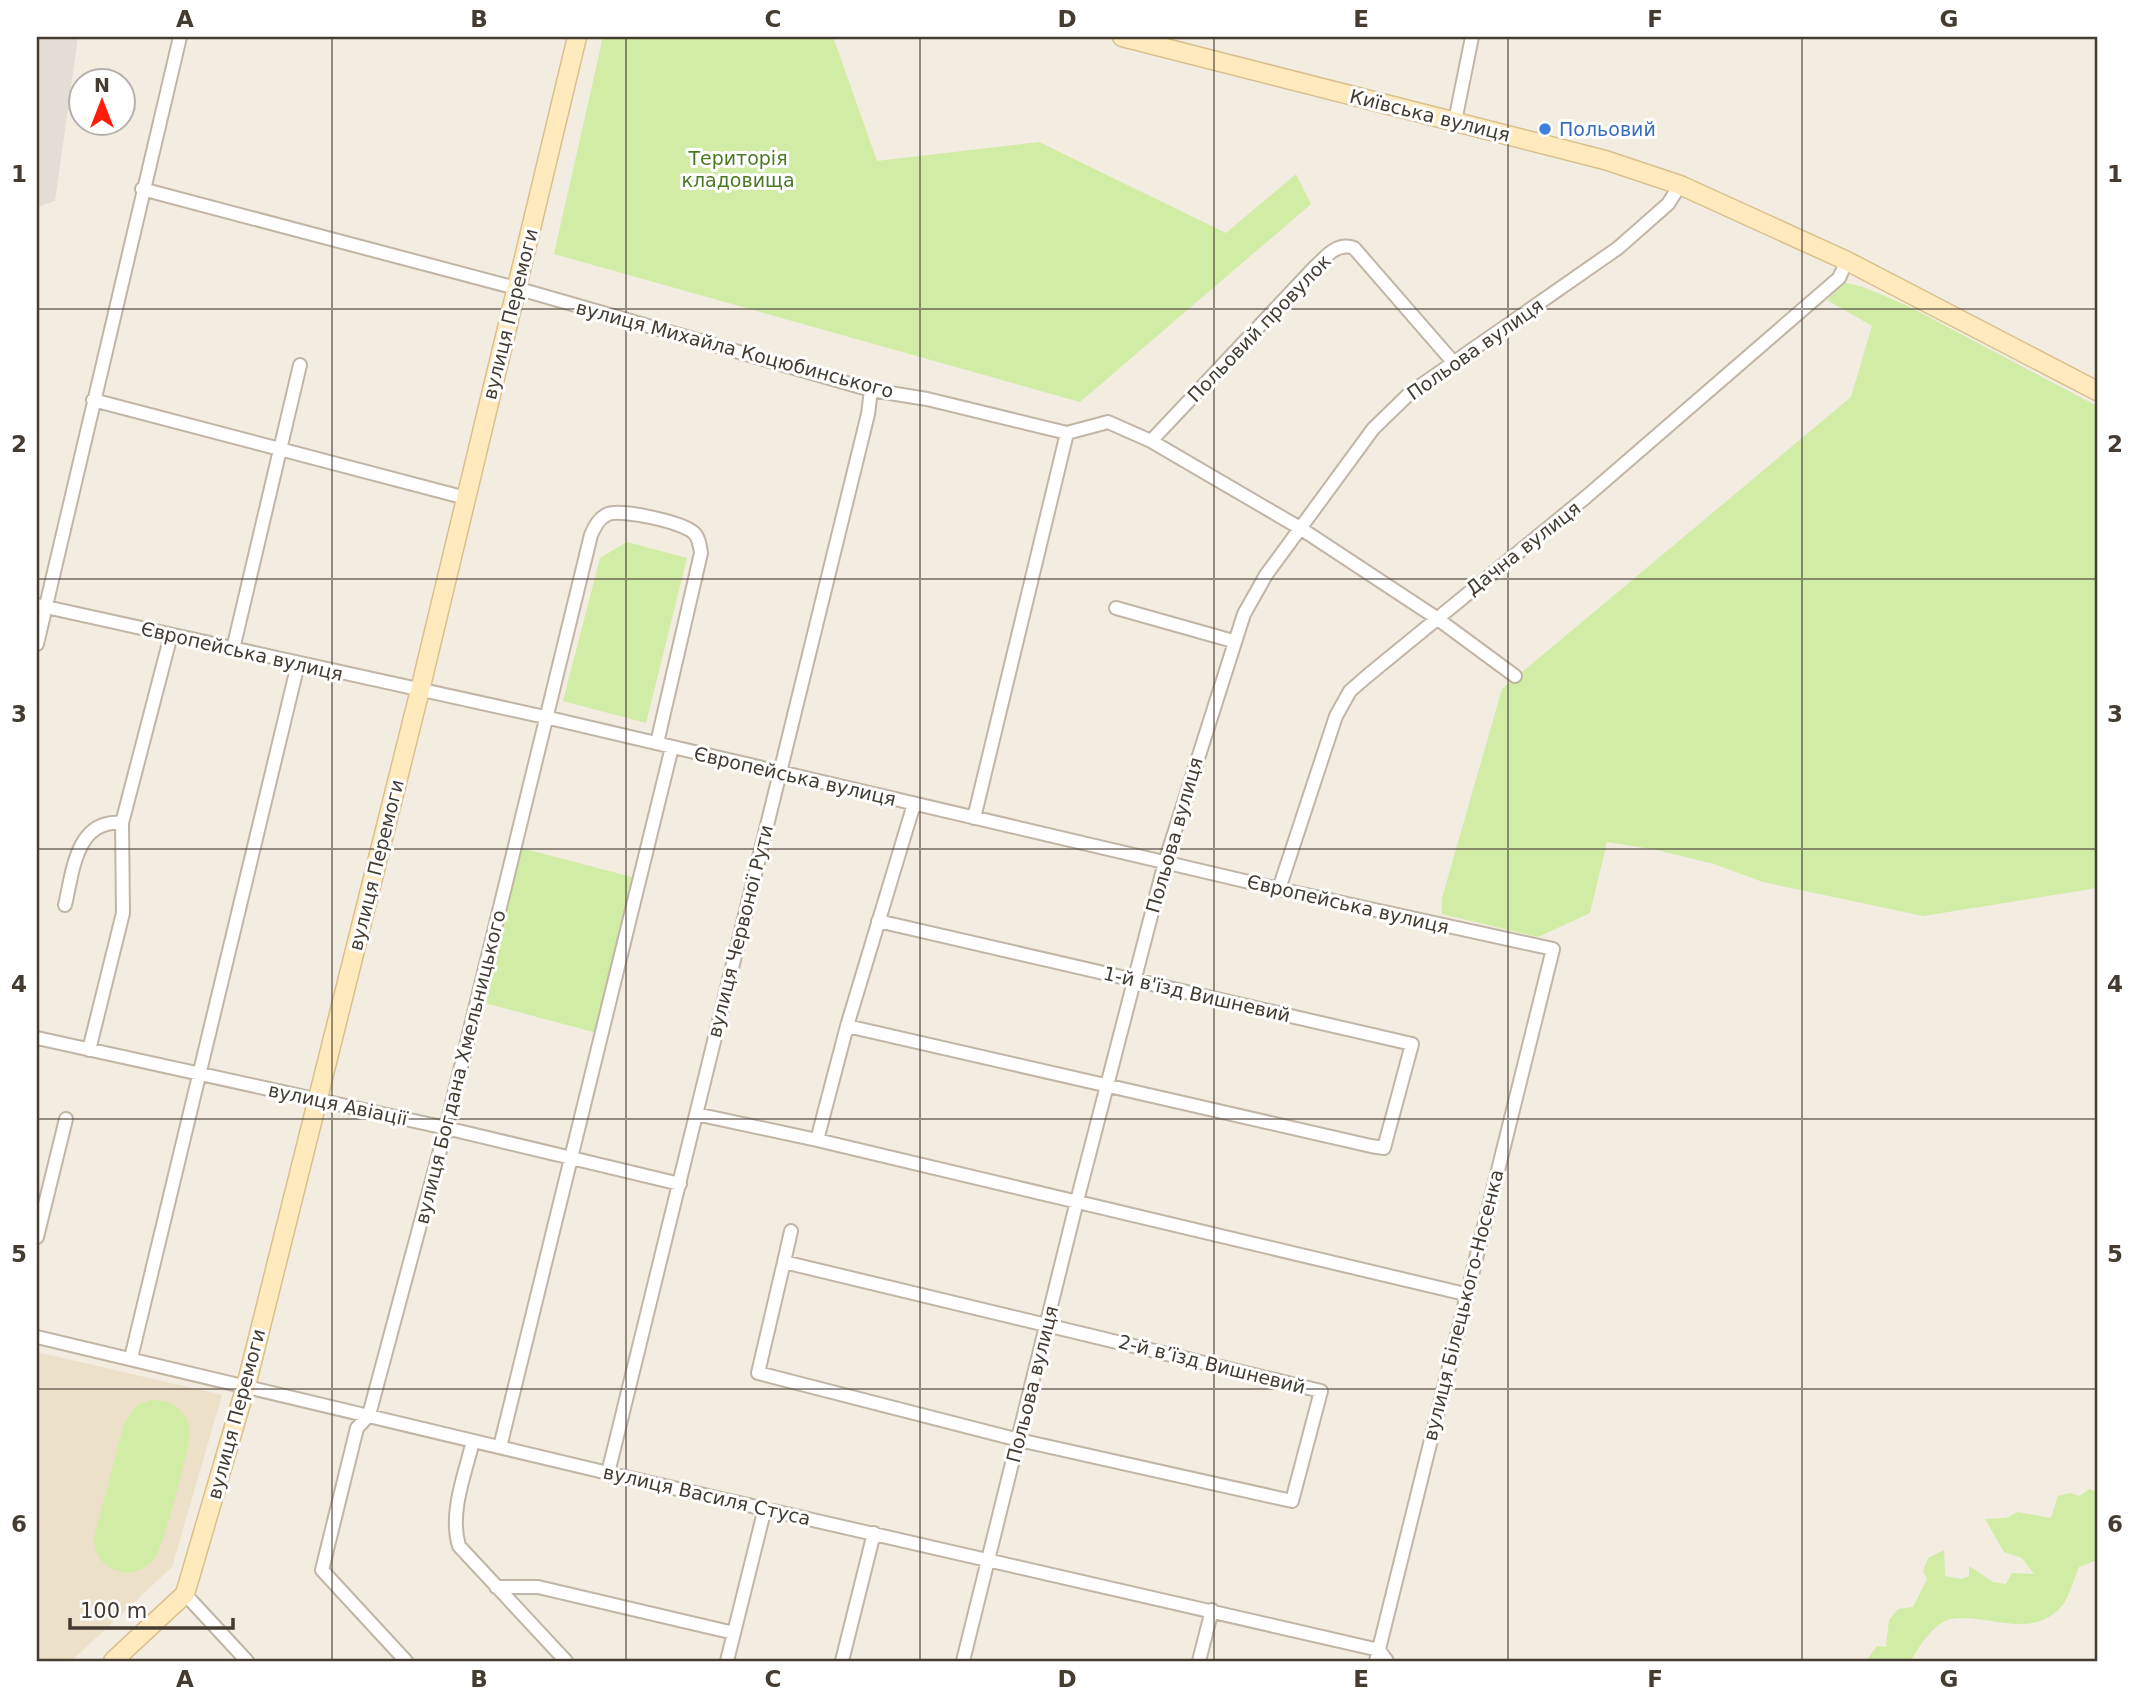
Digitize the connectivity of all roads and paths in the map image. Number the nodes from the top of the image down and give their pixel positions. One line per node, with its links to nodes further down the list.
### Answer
1 (180, 37): 8 (street)
2 (577, 37): 10 (street, вулиця Перемоги)
3 (1122, 37): 5 (street, Київська вулиця)
4 (1472, 37): 6 (street)
5 (1146, 39): 6 (street, Київська вулиця)
6 (1455, 121): 7 (street, Київська вулиця)
7 (1680, 185): 9 (street, Київська вулиця); 11 (street, Польова вулиця)
8 (142, 189): 10 (street, вулиця Михайла Коцюбинського); 15 (street)
9 (1847, 261): 14 (street, Київська вулиця); 23 (street, Дачна вулиця)
10 (516, 288): 13 (street, вулиця Михайла Коцюбинського); 19 (street, вулиця Перемоги)
11 (1454, 363): 17 (street, Польовий провулок); 20 (street, Польова вулиця)
12 (300, 365): 18 (street)
13 (871, 390): 16 (street, вулиця Михайла Коцюбинського); 34 (street, вулиця Червоної Рути)
14 (2097, 391)
15 (93, 400): 18 (street); 21 (street)
16 (1067, 433): 17 (street, вулиця Михайла Коцюбинського); 36 (street)
17 (1151, 441): 20 (street, вулиця Михайла Коцюбинського)
18 (280, 448): 19 (street); 27 (street)
19 (466, 498): 30 (street, вулиця Перемоги)
20 (1300, 528): 23 (street, вулиця Михайла Коцюбинського); 25 (street, Польова вулиця)
21 (41, 606): 24 (street, Європейська вулиця); 26 (street)
22 (1116, 608): 25 (street)
23 (1435, 617): 29 (street, вулиця Михайла Коцюбинського); 39 (street, Дачна вулиця)
24 (171, 635): 27 (street, Європейська вулиця); 37 (street)
25 (1233, 641): 38 (street, Польова вулиця)
26 (37, 644)
27 (233, 649): 28 (street, Європейська вулиця)
28 (298, 664): 30 (street, Європейська вулиця); 47 (street)
29 (1515, 676)
30 (421, 690): 31 (street, Європейська вулиця); 49 (street, вулиця Перемоги)
31 (545, 717): 32 (street, Європейська вулиця); 32 (street, вулиця Богдана Хмельницького); 52 (street, вулиця Богдана Хмельницького)
32 (657, 743): 33 (street, Європейська вулиця)
33 (673, 747): 34 (street, Європейська вулиця); 54 (street)
34 (779, 771): 35 (street, Європейська вулиця); 50 (street, вулиця Червоної Рути)
35 (914, 804): 36 (street, Європейська вулиця); 41 (street)
36 (974, 818): 38 (street, Європейська вулиця)
37 (122, 823): 40 (street); 46 (street)
38 (1165, 862): 39 (street, Європейська вулиця); 43 (street, Польова вулиця)
39 (1279, 889): 42 (street, Європейська вулиця)
40 (65, 905)
41 (878, 921): 43 (street, 1-й в'їзд Вишневий); 44 (street)
42 (1553, 949): 60 (street, вулиця Білецького-Носенка)
43 (1134, 980): 48 (street, Польова вулиця); 48 (street, 1-й в'їзд Вишневий)
44 (847, 1027): 48 (street); 53 (street)
45 (37, 1038): 46 (street, вулиця Авіації)
46 (89, 1050): 47 (street, вулиця Авіації)
47 (198, 1074): 49 (street, вулиця Авіації); 63 (street)
48 (1107, 1086): 56 (street, Польова вулиця)
49 (316, 1100): 52 (street, вулиця Авіації); 64 (street, вулиця Перемоги)
50 (696, 1114): 53 (street); 55 (street, вулиця Червоної Рути)
51 (66, 1119): 58 (street)
52 (446, 1128): 54 (street, вулиця Авіації); 65 (street, вулиця Богдана Хмельницького)
53 (817, 1140): 56 (street)
54 (571, 1158): 55 (street, вулиця Авіації); 68 (street)
55 (680, 1184): 69 (street, вулиця Червоної Рути)
56 (1077, 1200): 60 (street); 61 (street, Польова вулиця)
57 (791, 1231): 59 (street)
58 (37, 1237)
59 (784, 1262): 61 (street); 66 (street)
60 (1465, 1294): 77 (street, вулиця Білецького-Носенка)
61 (1047, 1323): 66 (street, Польова вулиця); 66 (street, 2-й вʼїзд Вишневий)
62 (37, 1337): 63 (street, вулиця Василя Стуса)
63 (131, 1358): 64 (street, вулиця Василя Стуса)
64 (246, 1386): 65 (street, вулиця Василя Стуса); 74 (street, вулиця Перемоги)
65 (369, 1415): 67 (street, вулиця Василя Стуса); 80 (street, вулиця Богдана Хмельницького)
66 (1019, 1440): 72 (street, Польова вулиця)
67 (473, 1441): 68 (street, вулиця Василя Стуса); 73 (street)
68 (500, 1447): 69 (street, вулиця Василя Стуса)
69 (608, 1473): 70 (street, вулиця Василя Стуса)
70 (765, 1508): 71 (street, вулиця Василя Стуса); 76 (street)
71 (874, 1533): 72 (street, вулиця Василя Стуса); 83 (street)
72 (988, 1559): 75 (street, вулиця Василя Стуса); 84 (street, Польова вулиця)
73 (496, 1587): 76 (street); 81 (street)
74 (185, 1594): 78 (street); 79 (street)
75 (1212, 1611): 77 (street, вулиця Василя Стуса); 85 (street)
76 (734, 1633): 82 (street)
77 (1378, 1656): 86 (street)
78 (113, 1661)
79 (247, 1661)
80 (406, 1661)
81 (566, 1661)
82 (727, 1661)
83 (842, 1661)
84 (963, 1661)
85 (1199, 1661)
86 (1387, 1661)

